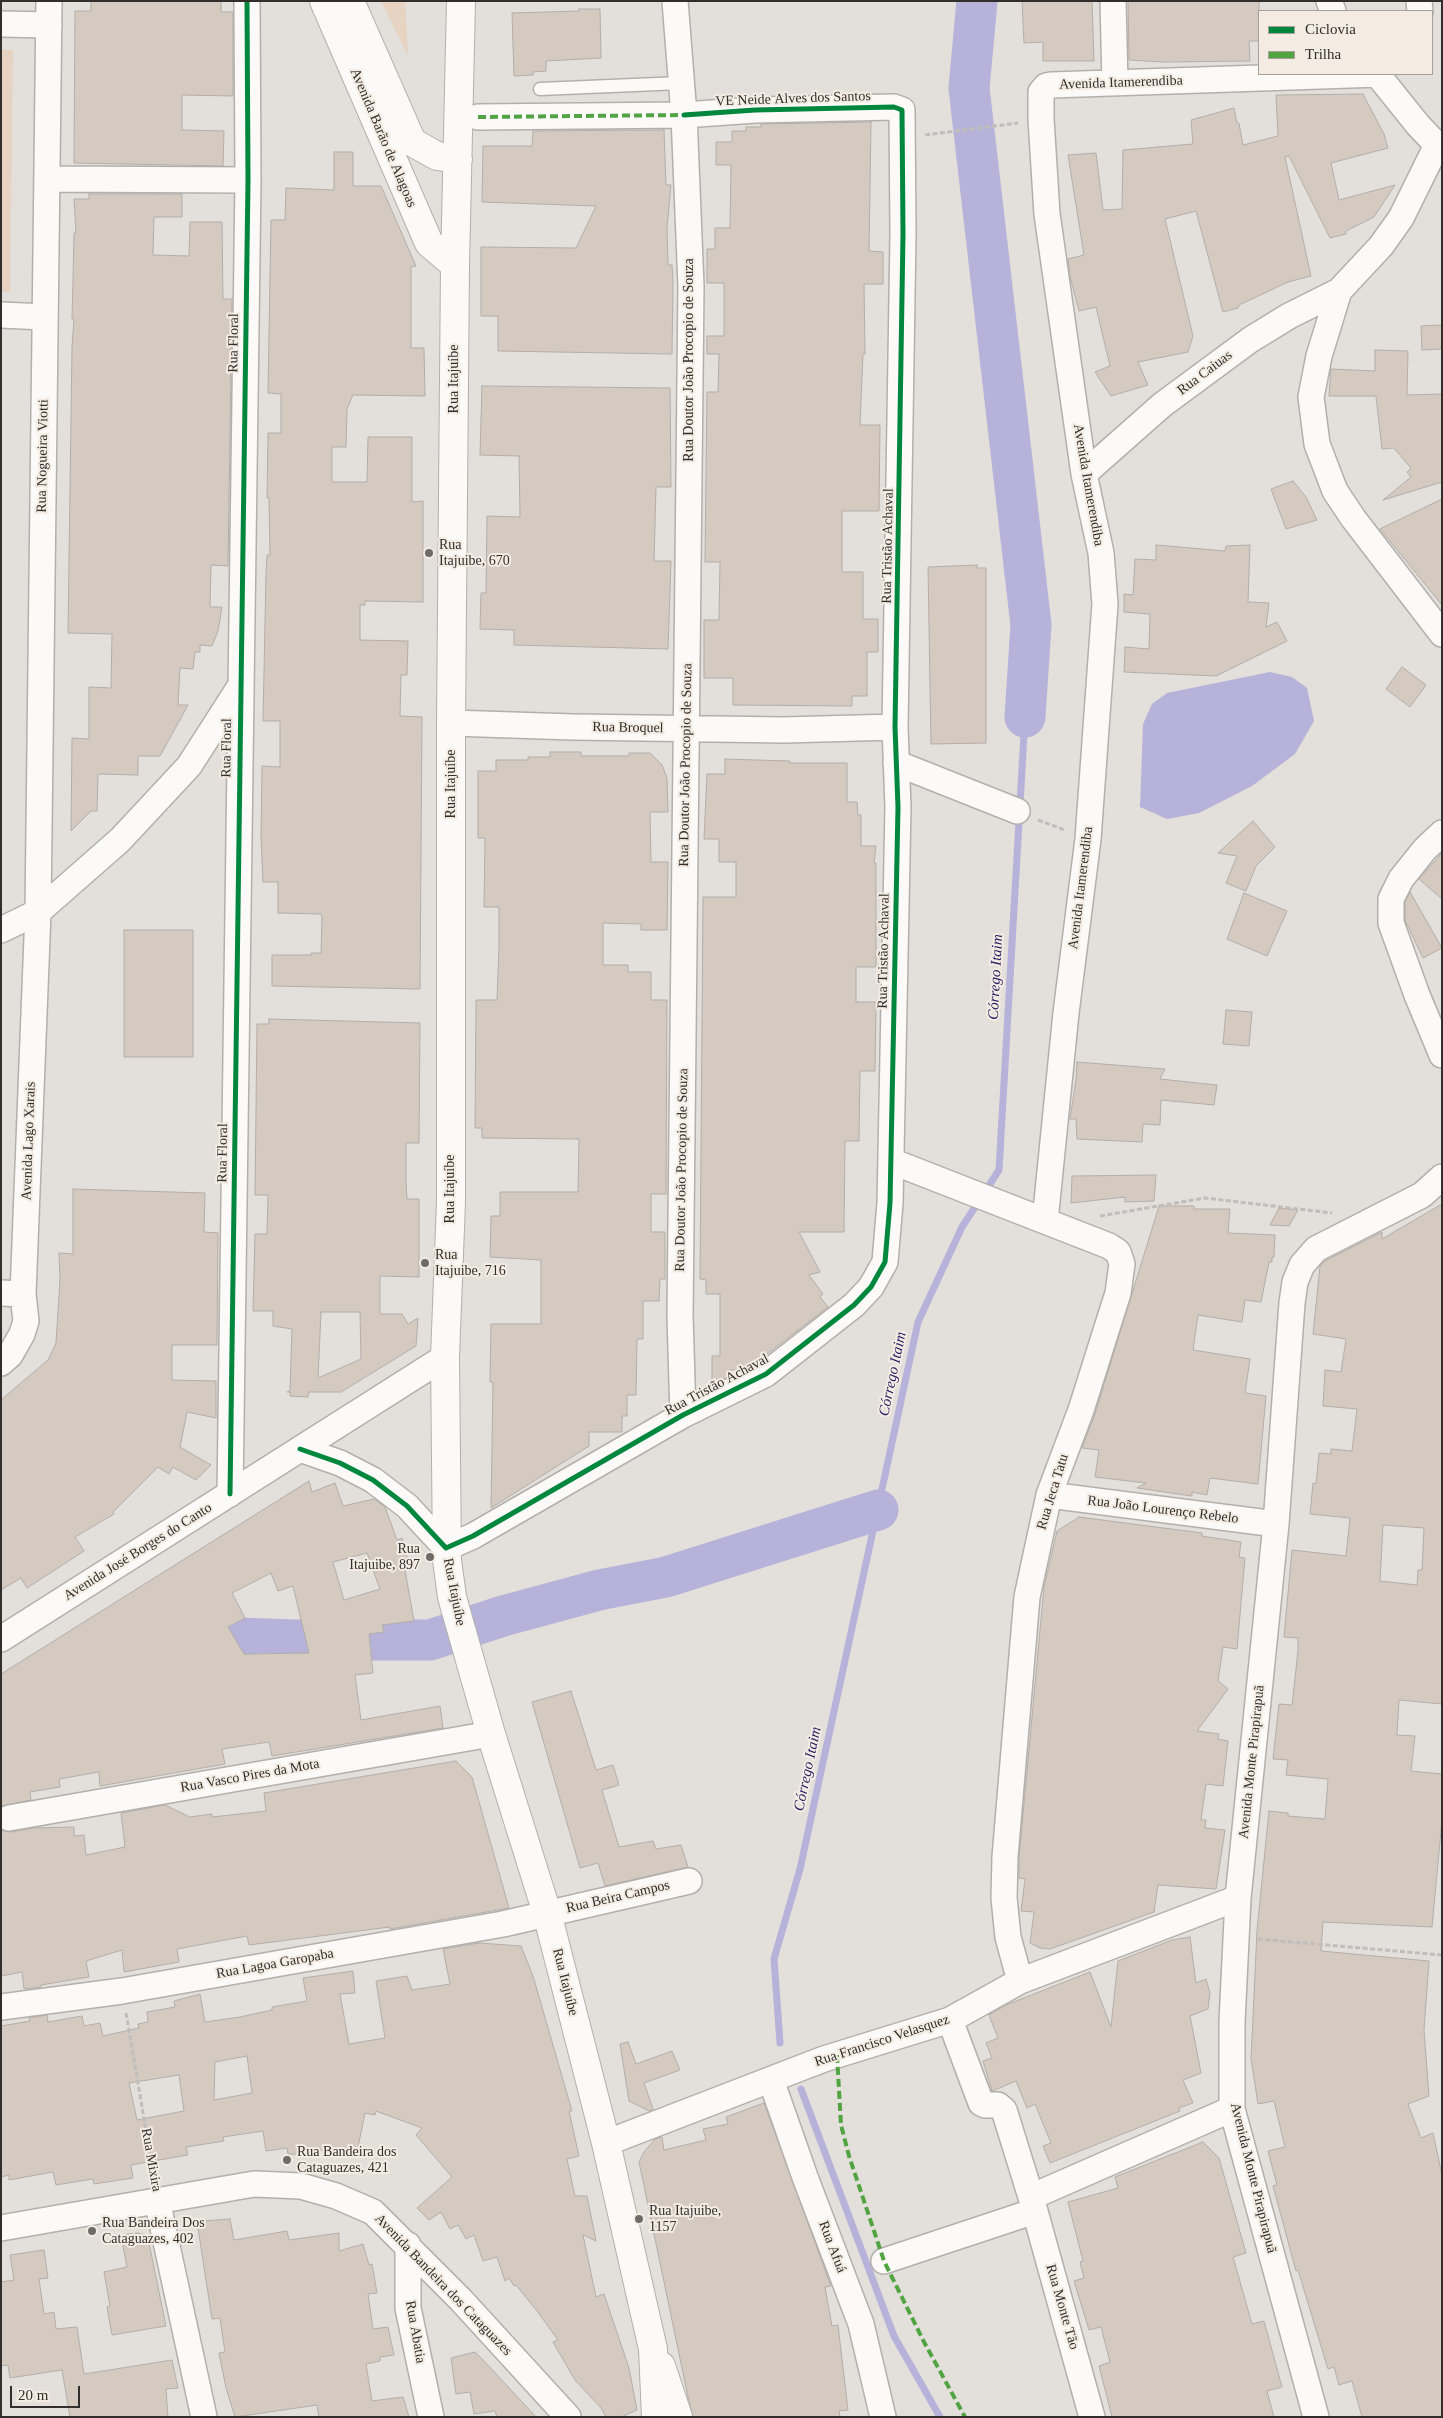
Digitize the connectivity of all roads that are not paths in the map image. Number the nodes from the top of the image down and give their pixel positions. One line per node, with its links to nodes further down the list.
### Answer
1 (248, 1): 20 (street, Rua Floral)
2 (324, 1): 21 (main road, Avenida Barão de Alagoas)
3 (350, 1): 18 (main road, Avenida Barão de Alagoas)
4 (461, 1): 18 (main road, Rua Itajuíbe)
5 (675, 1): 11 (street, Rua Doutor João Procopio de Souza)
6 (1113, 1): 12 (street)
7 (49, 13): 8 (street); 19 (street, Rua Nogueira Viotti)
8 (1, 24)
9 (1349, 75): 12 (street, Avenida Itamerendiba)
10 (1379, 75): 17 (street)
11 (681, 83): 13 (lane); 15 (street, Rua Doutor João Procopio de Souza)
12 (1115, 83): 25 (street, Avenida Itamerendiba)
13 (540, 89)
14 (902, 110): 15 (street, VE Neide Alves dos Santos); 29 (street, Rua Tristão Achaval)
15 (684, 114): 16 (street, VE Neide Alves dos Santos); 30 (street, Rua Doutor João Procopio de Souza)
16 (478, 117)
17 (1435, 135): 22 (street)
18 (458, 159): 21 (main road, Rua Itajuíbe)
19 (48, 179): 20 (street); 24 (street, Rua Nogueira Viotti)
20 (248, 180): 27 (street, Rua Floral)
21 (455, 265): 28 (main road, Rua Itajuíbe)
22 (1339, 291): 25 (street, Rua Caiuas); 26 (street)
23 (1, 315): 24 (street)
24 (45, 317): 34 (street, Rua Nogueira Viotti)
25 (1084, 474): 39 (street, Avenida Itamerendiba)
26 (1442, 634)
27 (239, 688): 34 (street); 45 (street, Rua Floral)
28 (451, 722): 30 (street, Rua Broquel); 41 (main road, Rua Itajuíbe)
29 (895, 727): 30 (street, Rua Broquel); 31 (street, Rua Tristão Achaval)
30 (687, 729): 43 (street, Rua Doutor João Procopio de Souza)
31 (896, 763): 32 (street); 37 (street, Rua Tristão Achaval)
32 (1017, 811)
33 (1442, 833): 36 (street)
34 (38, 912): 35 (street); 40 (street, Avenida Lago Xarais)
35 (1, 930)
36 (1442, 1054)
37 (891, 1161): 39 (street, Rua Jeca Tatu); 43 (street, Rua Tristão Achaval)
38 (1442, 1177): 47 (street, Avenida Monte Pirapirapuã)
39 (1045, 1221): 46 (street, Rua Jeca Tatu)
40 (12, 1294): 42 (street, Avenida Lago Xarais)
41 (444, 1357): 44 (street, Avenida José Borges do Canto); 48 (main road, Rua Itajuíbe)
42 (1, 1363)
43 (683, 1415): 48 (street, Rua Tristão Achaval)
44 (300, 1449): 45 (street, Avenida José Borges do Canto); 48 (street)
45 (230, 1494): 49 (street, Avenida José Borges do Canto)
46 (1049, 1496): 47 (street, Rua João Lourenço Rebelo); 55 (street, Rua Jeca Tatu)
47 (1276, 1524): 53 (street, Avenida Monte Pirapirapuã)
48 (446, 1548): 50 (main road, Rua Itajuíbe)
49 (1, 1639)
50 (491, 1734): 51 (street, Rua Vasco Pires da Mota); 54 (main road, Rua Itajuíbe)
51 (9, 1818)
52 (689, 1881): 54 (street, Rua Beira Campos)
53 (1238, 1898): 55 (street, Rua Francisco Velasquez); 59 (street, Avenida Monte Pirapirapuã)
54 (547, 1913): 56 (street, Rua Lagoa Garopaba); 60 (main road, Rua Itajuíbe)
55 (1020, 1981): 57 (street, Rua Francisco Velasquez)
56 (1, 2007)
57 (950, 2020): 58 (street, Rua Francisco Velasquez); 62 (street, Rua Monte Tão)
58 (774, 2079): 60 (street, Rua Francisco Velasquez); 72 (street, Rua Afuá)
59 (1232, 2109): 62 (street); 74 (street, Avenida Monte Pirapirapuã)
60 (606, 2143): 66 (main road, Rua Itajuíbe)
61 (158, 2200): 63 (street, Avenida Bandeira dos Cataguazes); 64 (street, Avenida Bandeira dos Cataguazes); 67 (street, Rua Mixira)
62 (1033, 2204): 65 (street); 73 (street, Rua Monte Tão)
63 (1, 2228)
64 (408, 2246): 68 (street, Rua Abatia); 69 (street, Avenida Bandeira dos Cataguazes)
65 (884, 2261)
66 (653, 2348): 70 (main road, Rua Itajuíbe); 71 (main road, Rua Itajuíbe)
67 (204, 2417)
68 (431, 2417)
69 (568, 2417)
70 (656, 2417)
71 (678, 2417)
72 (883, 2417)
73 (1092, 2417)
74 (1316, 2417)

